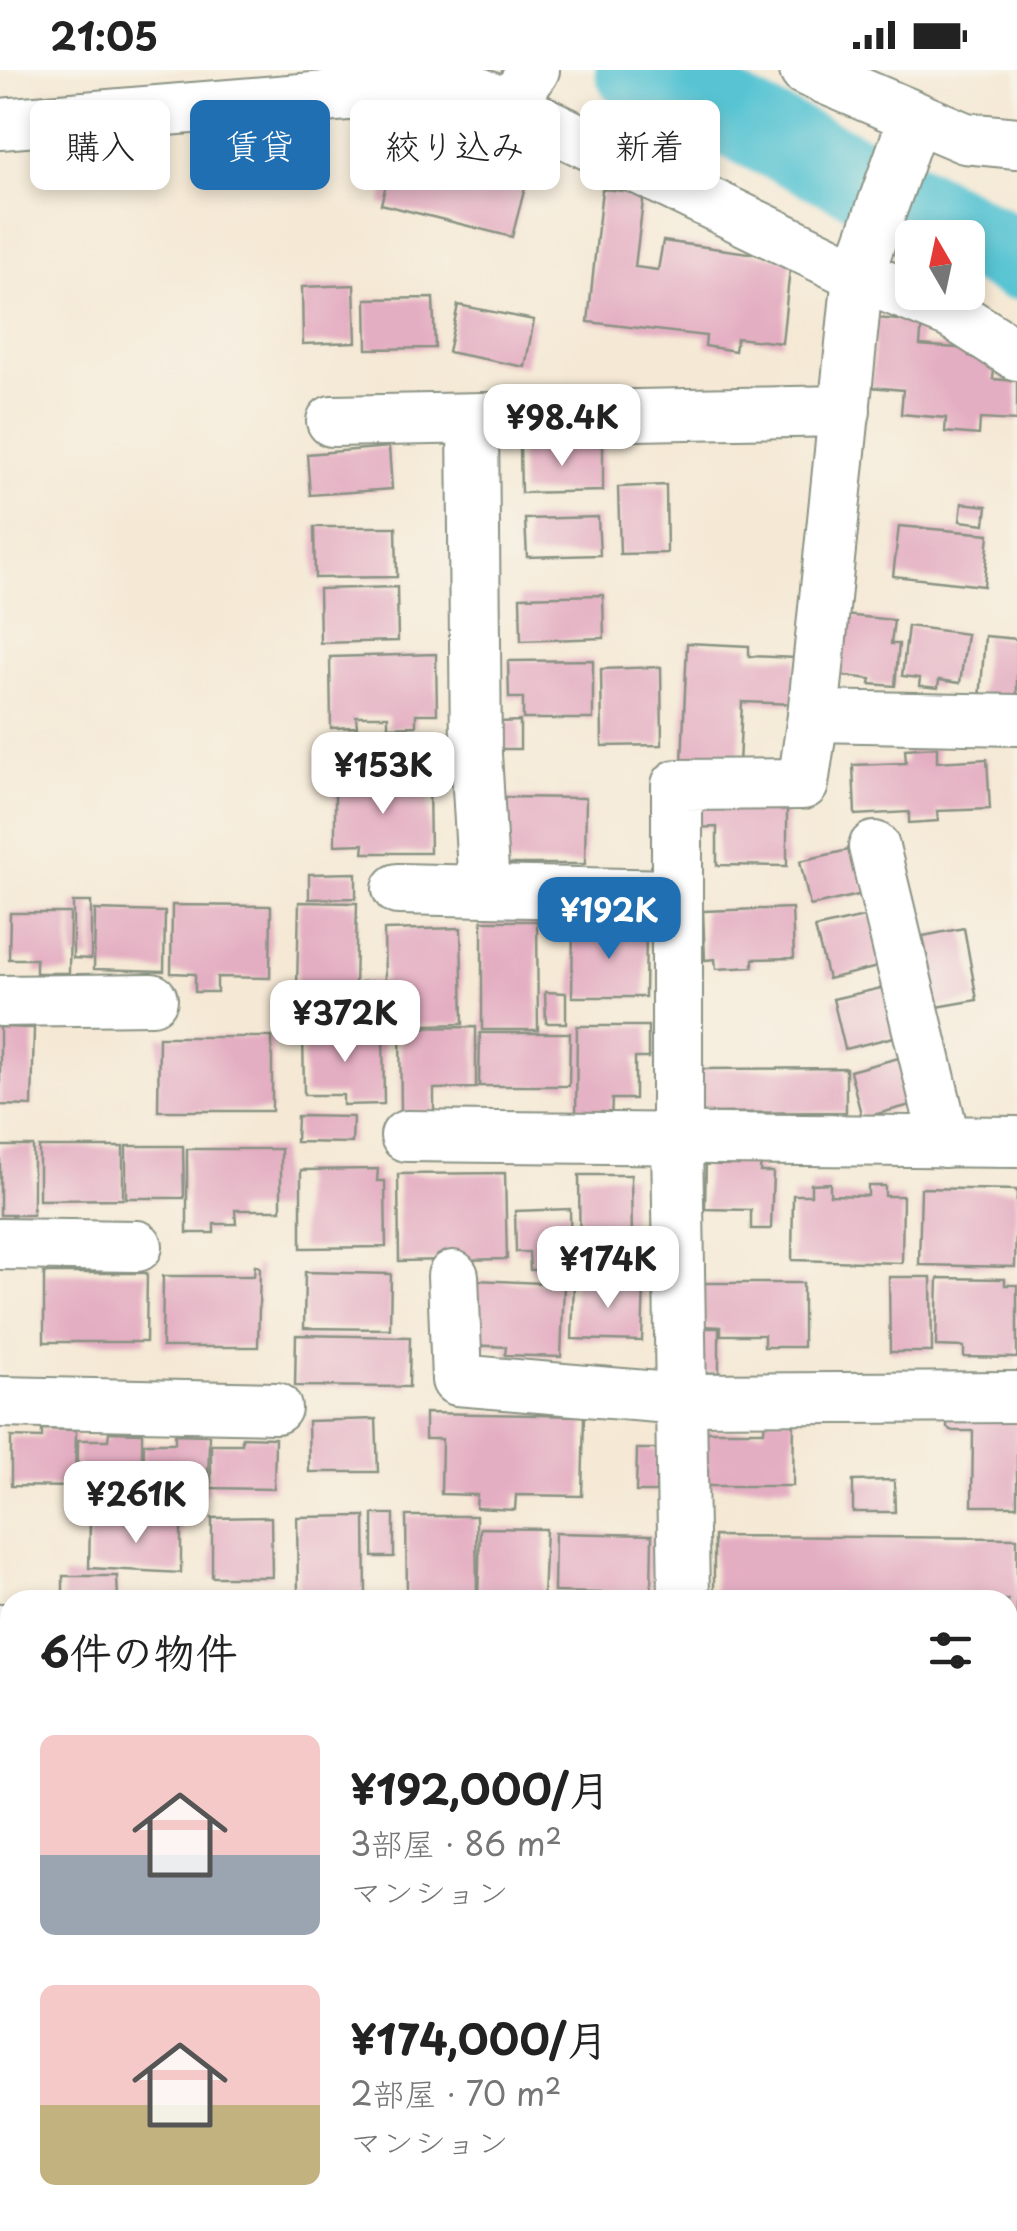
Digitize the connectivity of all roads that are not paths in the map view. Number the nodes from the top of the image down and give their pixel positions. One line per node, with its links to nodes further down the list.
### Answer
1 (425, 70): 3 (street)
2 (805, 70): 4 (street)
3 (522, 88): 5 (street); 9 (street)
4 (914, 118): 6 (street); 9 (street)
5 (0, 124)
6 (965, 138): 7 (street); 8 (street)
7 (1017, 143)
8 (1017, 171)
9 (858, 275): 10 (street); 11 (street)
10 (1017, 355)
11 (844, 411): 13 (street); 14 (street)
12 (332, 420): 13 (street)
13 (472, 420): 18 (street)
14 (813, 716): 15 (street); 19 (street)
15 (1017, 720)
16 (874, 848): 24 (street)
17 (398, 889): 18 (street)
18 (484, 889): 19 (street)
19 (676, 895): 23 (street)
20 (152, 999): 21 (street)
21 (0, 1000)
22 (406, 1136): 23 (street)
23 (677, 1138): 24 (street); 30 (street)
24 (945, 1142): 25 (street)
25 (1017, 1142)
26 (0, 1244): 27 (street)
27 (137, 1246)
28 (454, 1276): 30 (street)
29 (1017, 1397): 30 (street)
30 (680, 1399): 33 (street)
31 (0, 1402): 32 (street)
32 (276, 1408)
33 (684, 1590)

